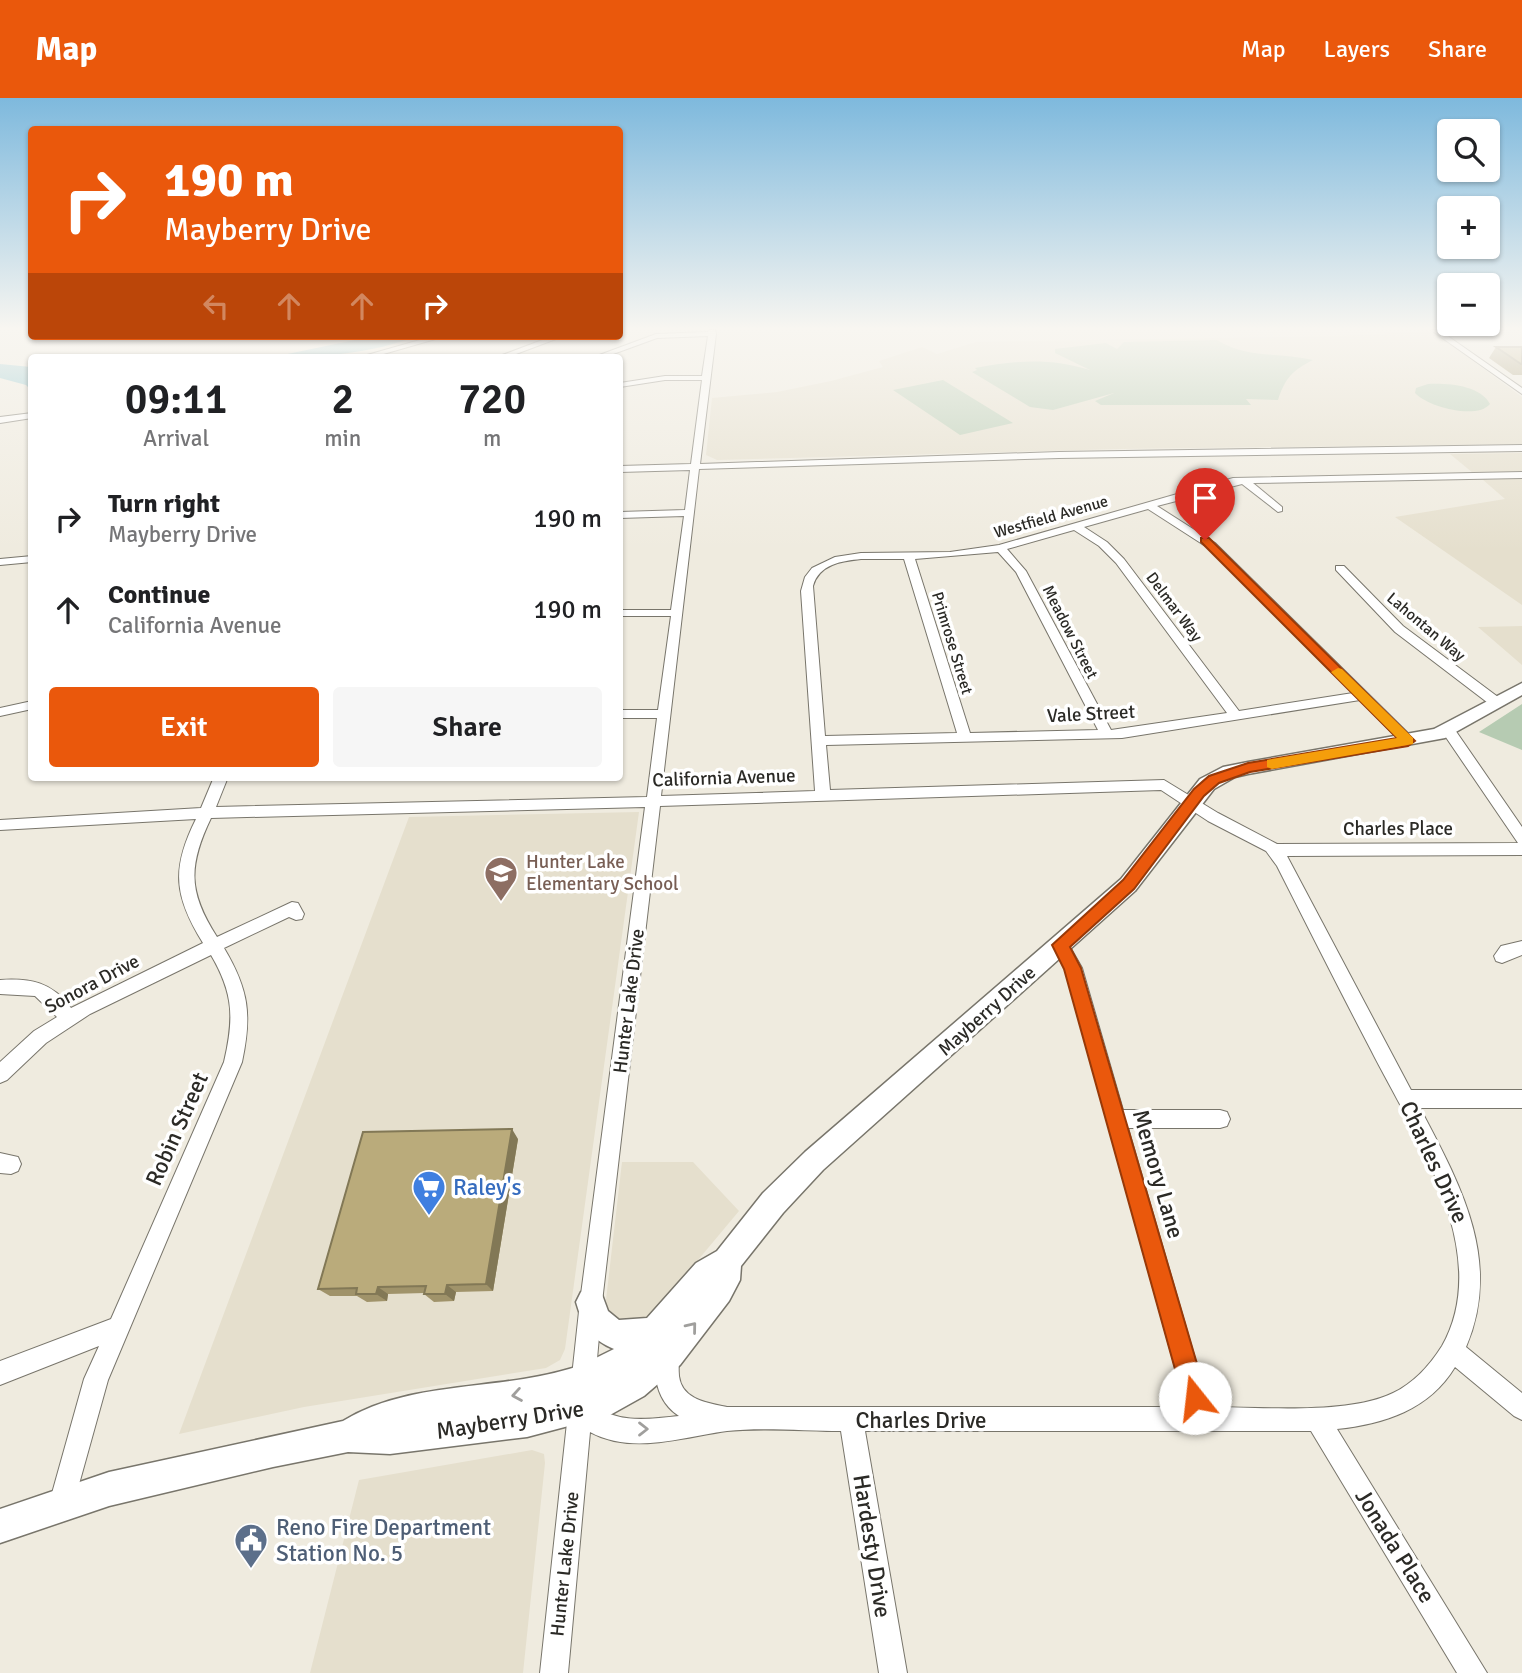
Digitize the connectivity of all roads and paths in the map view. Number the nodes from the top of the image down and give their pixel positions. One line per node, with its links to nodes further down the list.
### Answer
1 (704, 404): 5 (street, Hunter Lake Drive)
2 (28, 416): 3 (street)
3 (0, 421)
4 (1522, 448): 5 (street)
5 (697, 465): 6 (street); 11 (street, Hunter Lake Drive)
6 (623, 469)
7 (1522, 475): 8 (street, Westfield Avenue)
8 (1243, 480): 9 (street, Westfield Avenue); 10 (street)
9 (1149, 505): 13 (street, Westfield Avenue); 22 (street)
10 (1278, 509)
11 (690, 513): 12 (street); 20 (street, Hunter Lake Drive)
12 (623, 515)
13 (1077, 527): 14 (street, Westfield Avenue); 28 (street, Delmar Way)
14 (1000, 548): 15 (street, Westfield Avenue); 30 (street, Meadow Street)
15 (909, 557): 31 (street, Primrose Street); 32 (street, Westfield Avenue)
16 (28, 559): 17 (street)
17 (0, 562)
18 (1340, 568): 23 (street, Lahontan Way)
19 (623, 613): 20 (street)
20 (678, 613): 27 (street, Hunter Lake Drive)
21 (1522, 688): 23 (main road)
22 (1361, 696): 28 (street, Vale Street); 33 (street)
23 (1497, 703): 29 (main road)
24 (28, 706): 25 (street)
25 (0, 712)
26 (623, 714): 27 (street)
27 (666, 714): 36 (street, Hunter Lake Drive)
28 (1236, 716): 30 (street, Vale Street)
29 (1448, 730): 33 (main road); 40 (street)
30 (1107, 735): 31 (street, Vale Street)
31 (965, 738): 32 (street, Vale Street)
32 (819, 741): 35 (street, Westfield Avenue)
33 (1408, 741): 37 (main road, Mayberry Drive)
34 (219, 781): 38 (street, Robin Street)
35 (824, 796): 36 (street, California Avenue); 37 (street, California Avenue)
36 (655, 802): 38 (street, California Avenue); 55 (street, Hunter Lake Drive)
37 (1192, 802): 42 (street); 44 (main road, Mayberry Drive)
38 (205, 813): 39 (street, California Avenue); 45 (street, Robin Street)
39 (0, 825)
40 (1522, 839)
41 (1522, 849): 42 (street, Charles Place)
42 (1274, 850): 51 (street, Charles Drive)
43 (296, 914): 45 (street, Sonora Drive)
44 (1060, 945): 53 (street, Memory Lane); 57 (main road, Mayberry Drive)
45 (214, 946): 49 (street, Sonora Drive); 56 (street, Robin Street)
46 (1522, 948): 47 (street)
47 (1502, 956)
48 (0, 987): 49 (street)
49 (68, 1019): 50 (street, Sonora Drive)
50 (0, 1074)
51 (1405, 1099): 52 (street); 58 (street, Charles Drive)
52 (1522, 1099)
53 (1115, 1119): 54 (street); 63 (street, Memory Lane)
54 (1220, 1119)
55 (591, 1302): 57 (main road); 60 (street, Hunter Lake Drive)
56 (116, 1328): 59 (street); 66 (street, Robin Street)
57 (665, 1340): 60 (main road, Mayberry Drive); 62 (street, Charles Drive)
58 (1453, 1350): 61 (street); 64 (street, Charles Drive)
59 (0, 1373)
60 (582, 1395): 62 (street, Charles Drive, one-way to 62); 66 (main road, Mayberry Drive); 68 (street, Hunter Lake Drive)
61 (1522, 1408)
62 (727, 1419): 65 (street, Charles Drive)
63 (1201, 1419): 64 (street, Charles Drive); 65 (street, Charles Drive)
64 (1317, 1419): 70 (street, Jonada Place)
65 (851, 1420): 69 (street, Hardesty Drive)
66 (62, 1504): 67 (main road, Mayberry Drive)
67 (0, 1526)
68 (554, 1673)
69 (893, 1673)
70 (1473, 1673)

